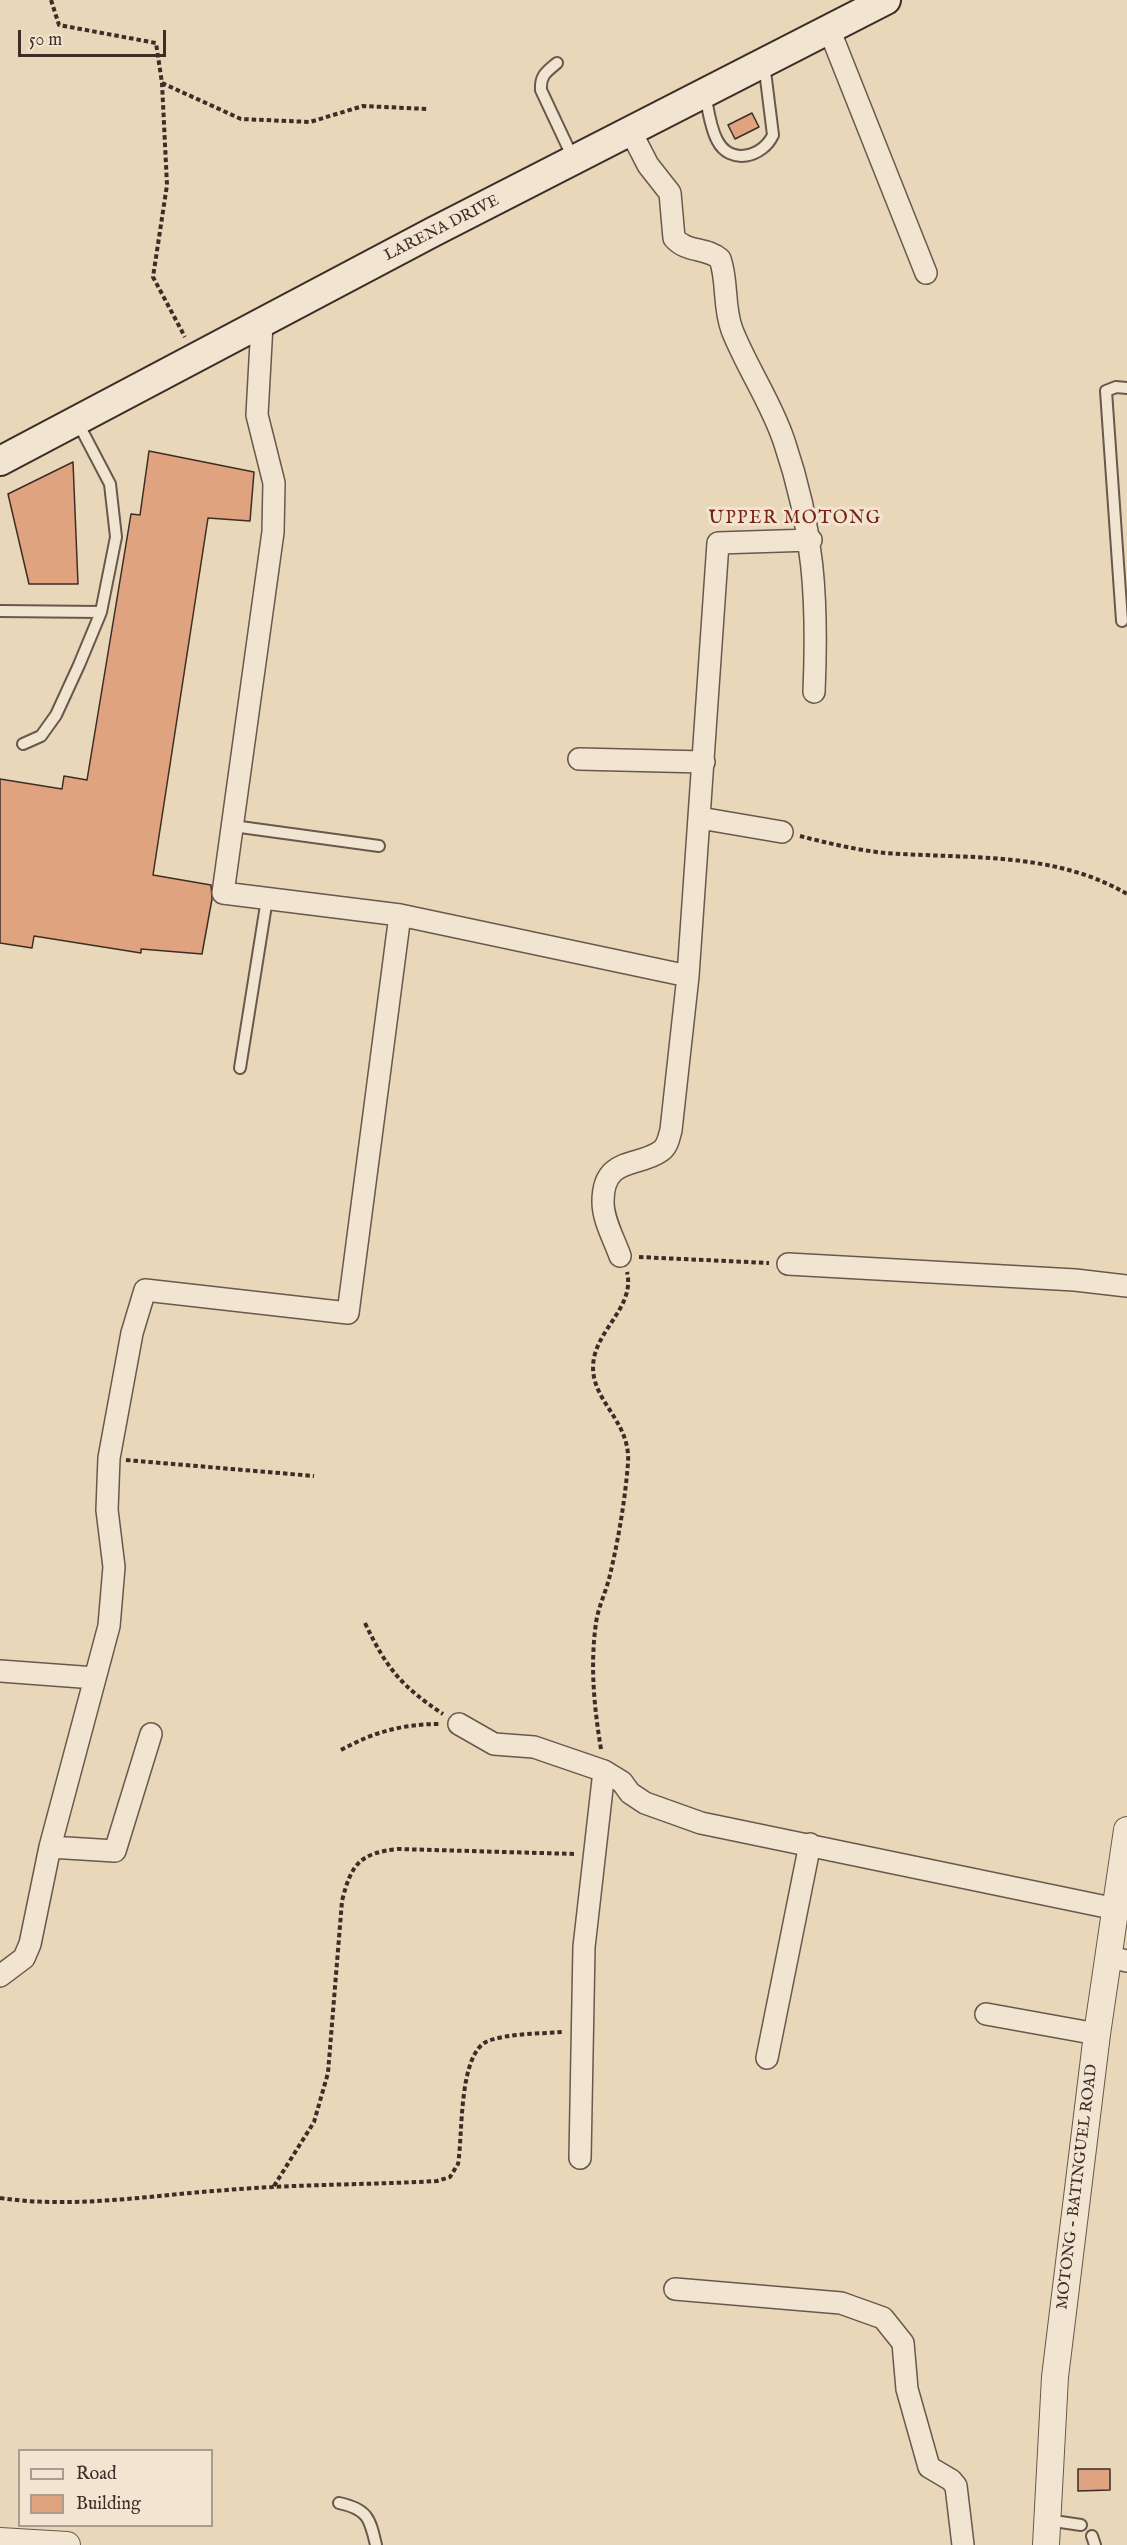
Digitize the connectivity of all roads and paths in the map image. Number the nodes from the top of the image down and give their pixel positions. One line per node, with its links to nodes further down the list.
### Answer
1 (51, 0): 6 (path)
2 (886, 0): 3 (main road, LARENA DRIVE)
3 (830, 29): 5 (main road, LARENA DRIVE); 11 (street)
4 (556, 63): 10 (lane)
5 (764, 63): 7 (main road, LARENA DRIVE); 7 (lane)
6 (162, 83): 8 (path); 13 (path)
7 (705, 94): 9 (main road, LARENA DRIVE)
8 (427, 109)
9 (631, 132): 10 (main road, LARENA DRIVE); 17 (street)
10 (575, 161): 12 (main road, LARENA DRIVE)
11 (926, 273)
12 (262, 324): 13 (main road, LARENA DRIVE); 26 (street)
13 (196, 359): 15 (main road, LARENA DRIVE)
14 (1127, 388): 20 (lane)
15 (76, 421): 16 (main road, LARENA DRIVE); 19 (lane)
16 (0, 461)
17 (811, 540): 21 (street); 24 (street)
18 (0, 611): 19 (lane)
19 (102, 612): 22 (lane)
20 (1122, 621)
21 (814, 692)
22 (23, 744)
23 (579, 759): 24 (street)
24 (704, 762): 25 (street)
25 (700, 818): 27 (street); 32 (street)
26 (232, 826): 28 (lane); 30 (street)
27 (782, 832): 29 (path)
28 (379, 846)
29 (1127, 894)
30 (267, 899): 31 (street); 33 (lane)
31 (400, 915): 32 (street); 37 (street)
32 (688, 976): 34 (street)
33 (240, 1068)
34 (620, 1256): 35 (path); 45 (path)
35 (788, 1264): 36 (street)
36 (1127, 1286)
37 (109, 1458): 38 (path); 41 (street)
38 (314, 1476)
39 (365, 1623): 42 (path)
40 (0, 1671): 41 (street)
41 (95, 1678): 48 (street)
42 (459, 1724): 44 (path); 45 (street)
43 (151, 1734): 48 (street)
44 (341, 1750)
45 (604, 1771): 47 (street); 49 (street)
46 (1127, 1830): 50 (street, MOTONG - BATINGUEL ROAD)
47 (810, 1844): 50 (street); 56 (street)
48 (50, 1847): 52 (street)
49 (595, 1855): 54 (street); 58 (path)
50 (1116, 1910): 51 (street, MOTONG - BATINGUEL ROAD)
51 (1118, 1959): 55 (street, MOTONG - BATINGUEL ROAD)
52 (0, 1976)
53 (986, 2014): 55 (street)
54 (581, 2031): 57 (street); 58 (path)
55 (1097, 2034): 62 (street, MOTONG - BATINGUEL ROAD)
56 (767, 2058)
57 (580, 2157)
58 (274, 2186): 59 (path)
59 (0, 2198)
60 (675, 2289): 67 (street)
61 (339, 2503): 66 (lane)
62 (1047, 2520): 63 (lane); 68 (street, MOTONG - BATINGUEL ROAD)
63 (1081, 2525)
64 (0, 2541): 65 (street)
65 (67, 2545)
66 (376, 2545)
67 (963, 2545)
68 (1046, 2545)

